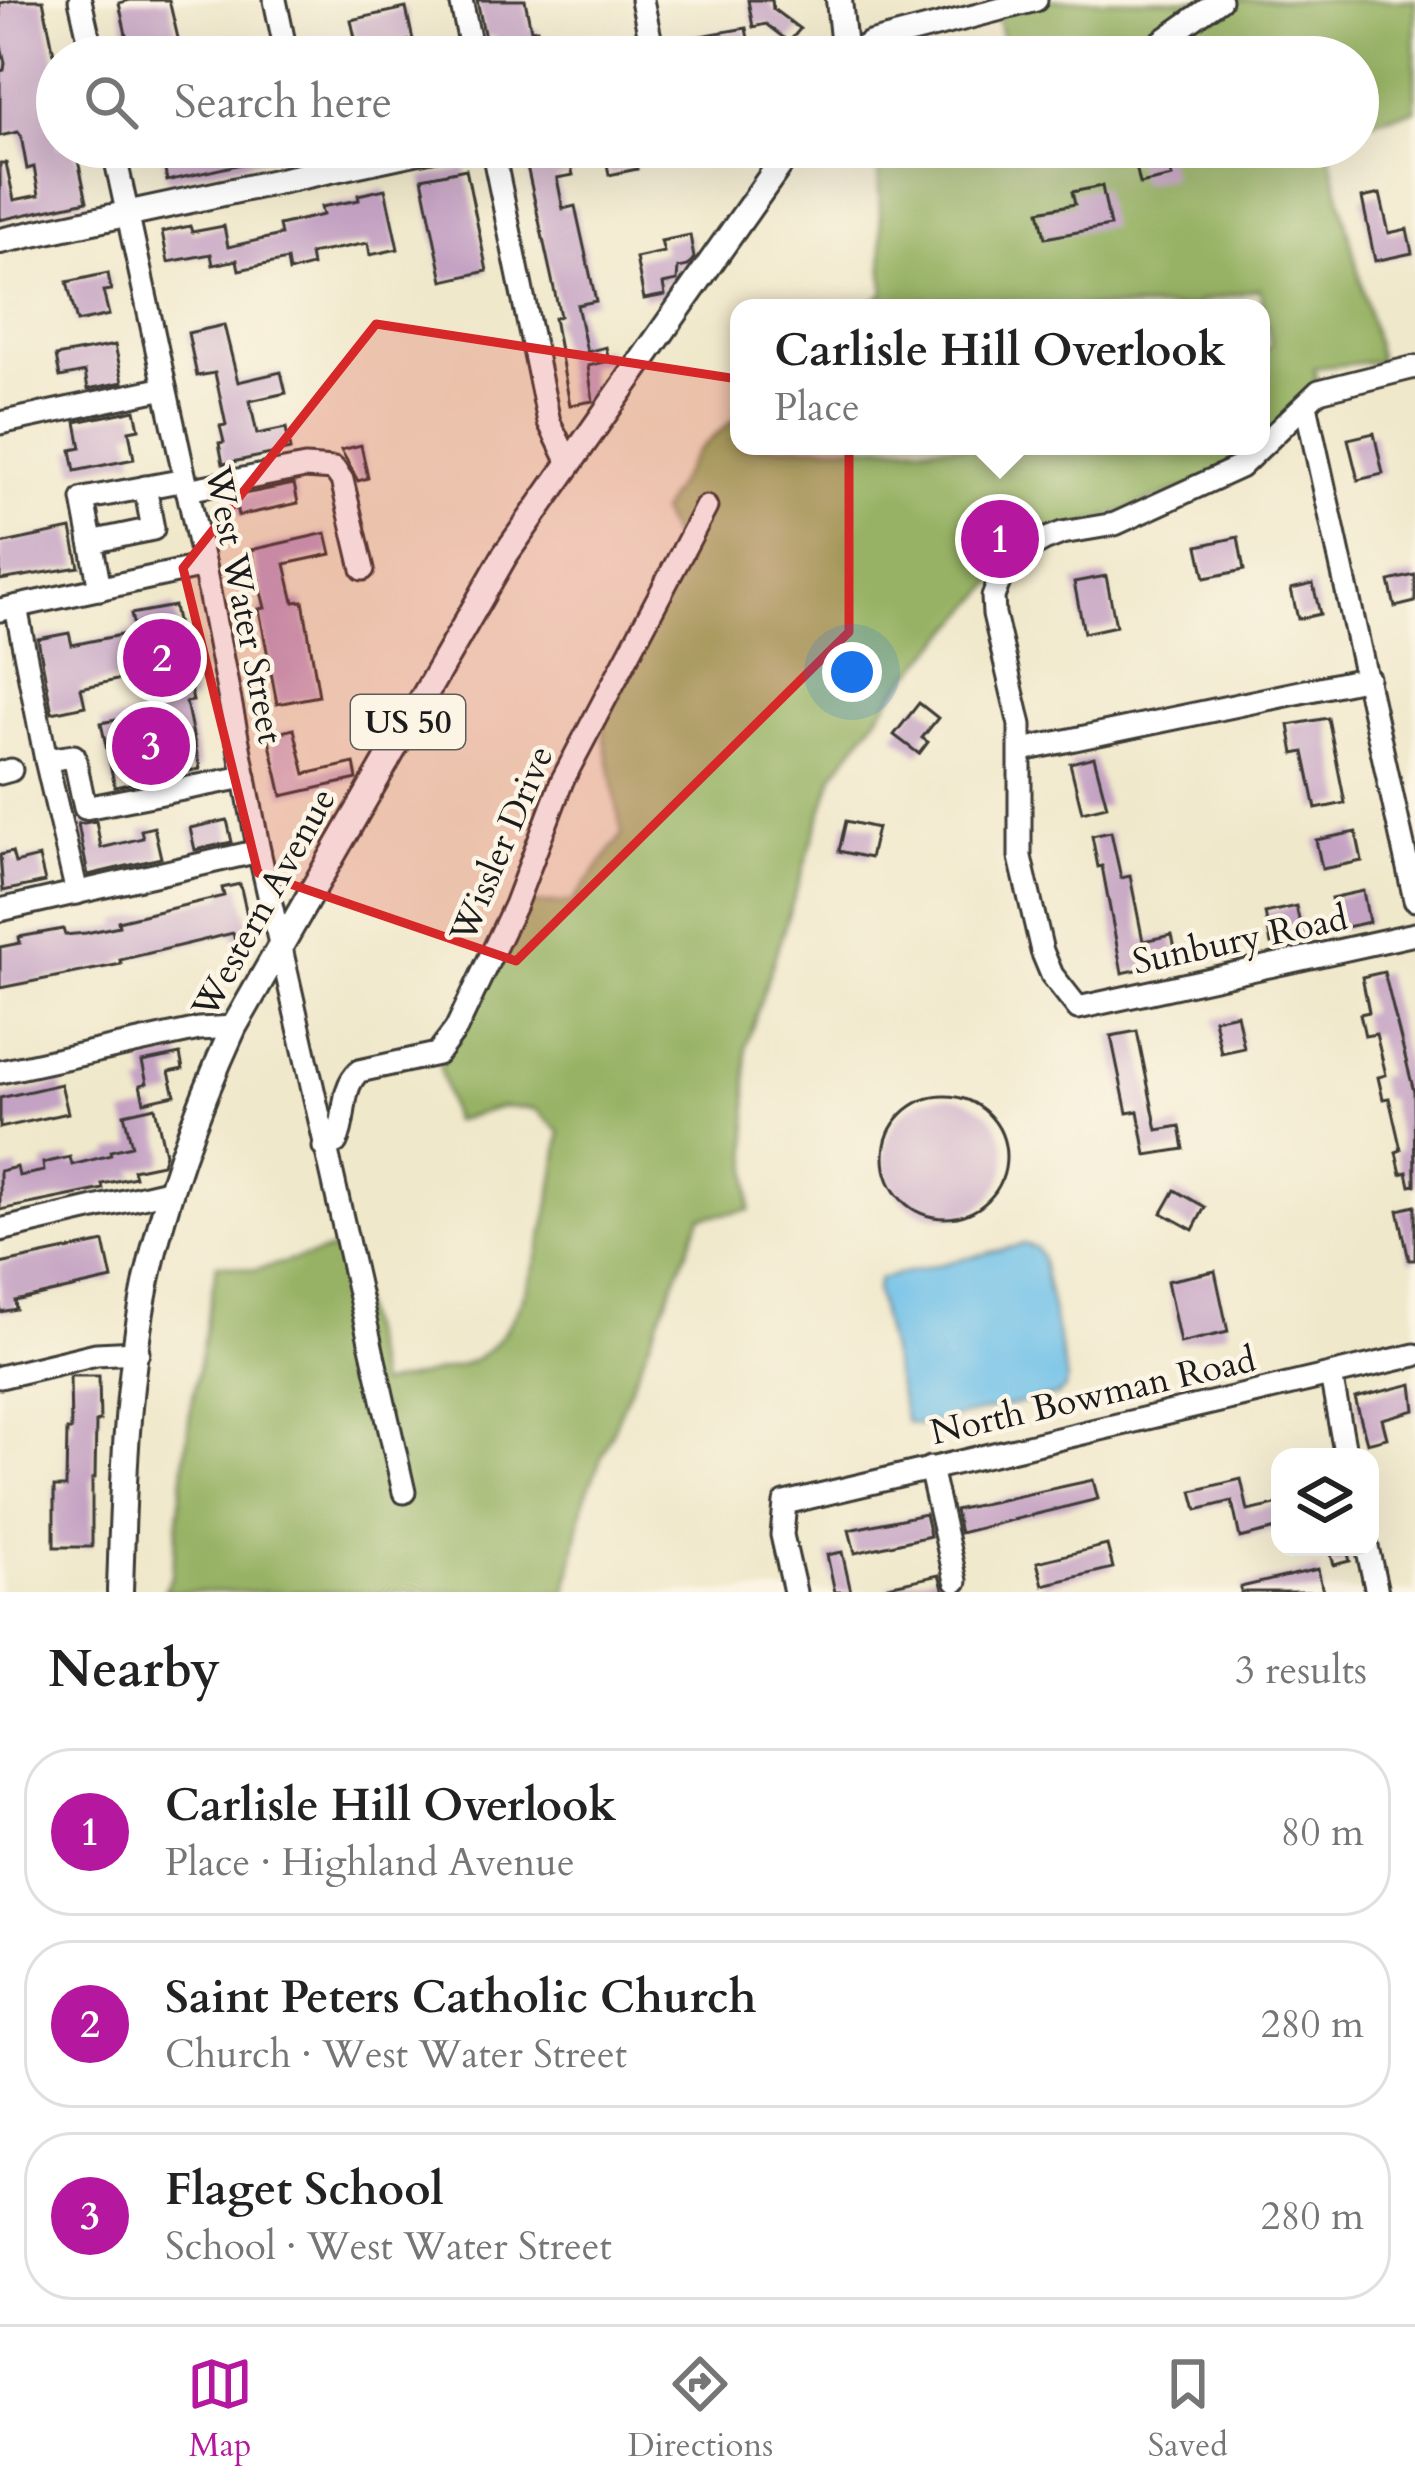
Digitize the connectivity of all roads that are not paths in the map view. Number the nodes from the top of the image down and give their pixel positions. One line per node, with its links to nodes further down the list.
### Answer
1 (80, 0): 8 (street)
2 (275, 0): 9 (street)
3 (461, 0): 10 (street)
4 (642, 0): 11 (street)
5 (839, 0): 12 (main road)
6 (1035, 0): 13 (street)
7 (1220, 0): 14 (street)
8 (88, 36)
9 (283, 36)
10 (469, 36)
11 (650, 36)
12 (842, 36)
13 (898, 36)
14 (1169, 36)
15 (118, 168): 21 (street, West Water Street)
16 (310, 168): 20 (street)
17 (344, 168): 20 (main road)
18 (496, 168): 29 (street)
19 (777, 168): 29 (main road, Western Avenue / US 50)
20 (312, 175): 21 (main road)
21 (128, 213): 22 (main road); 24 (street, West Water Street)
22 (0, 242)
23 (1415, 367): 25 (street)
24 (165, 388): 26 (street); 30 (street, West Water Street)
25 (1306, 405): 27 (street); 38 (street)
26 (0, 423)
27 (1270, 439)
28 (1253, 455): 39 (street)
29 (570, 465): 47 (main road, Western Avenue / US 50)
30 (186, 485): 31 (street); 34 (street, West Water Street); 35 (street)
31 (145, 487): 33 (street); 33 (street)
32 (706, 507): 50 (street, Wissler Drive)
33 (91, 542): 36 (street)
34 (204, 566): 36 (street); 41 (street, West Water Street)
35 (363, 568)
36 (100, 589): 37 (street)
37 (8, 609): 40 (street)
38 (1368, 678): 39 (street); 44 (street)
39 (1022, 750): 46 (street, Sunbury Road)
40 (46, 760): 41 (street); 43 (street)
41 (245, 777): 42 (street, West Water Street)
42 (260, 851): 43 (street); 47 (street, West Water Street)
43 (77, 892): 45 (street)
44 (1415, 900)
45 (0, 910)
46 (1415, 934)
47 (280, 941): 48 (main road, Western Avenue / US 50); 50 (street, West Water Street)
48 (234, 1028): 49 (street); 51 (main road, Western Avenue / US 50)
49 (0, 1072)
50 (324, 1147): 59 (street, West Water Street)
51 (172, 1190): 52 (street); 53 (main road, Western Avenue / US 50)
52 (0, 1230)
53 (138, 1352): 56 (street); 62 (main road, Western Avenue / US 50)
54 (1415, 1355): 55 (street, North Bowman Road)
55 (1331, 1375): 57 (street); 58 (street, North Bowman Road)
56 (0, 1377)
57 (1344, 1448)
58 (930, 1468): 61 (street); 63 (street, North Bowman Road)
59 (404, 1492)
60 (1369, 1556): 64 (street)
61 (956, 1581)
62 (120, 1592)
63 (795, 1592)
64 (1377, 1592)

